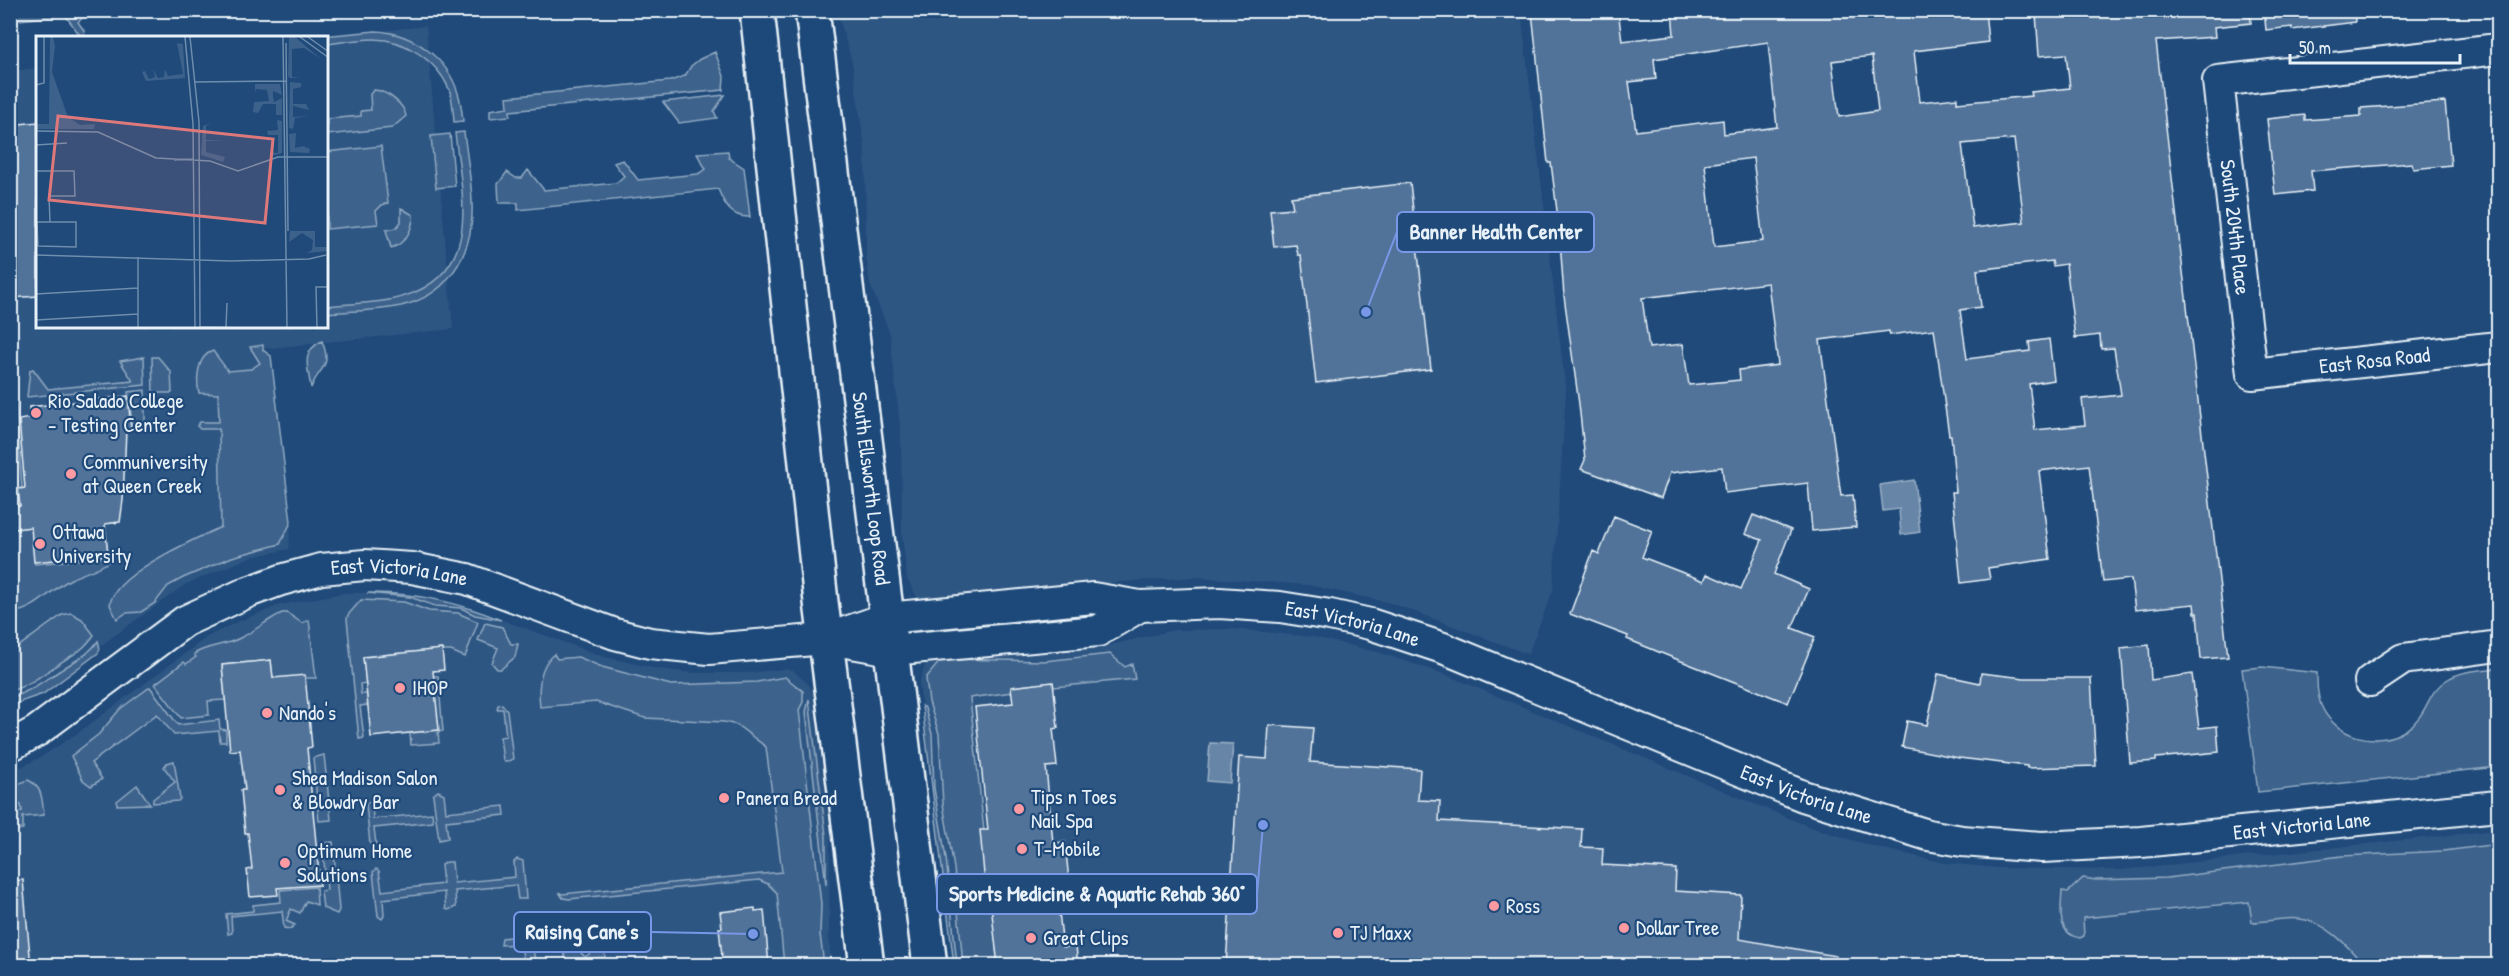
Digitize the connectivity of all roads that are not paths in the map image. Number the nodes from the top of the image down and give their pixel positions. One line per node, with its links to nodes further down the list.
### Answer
1 (757, 10): 8 (main road)
2 (812, 10): 7 (main road, South Ellsworth Loop Road)
3 (2499, 49): 5 (street, South 204th Place)
4 (2499, 346): 5 (street, East Rosa Road)
5 (2252, 374)
6 (1140, 606): 7 (street, East Victoria Lane); 10 (street, East Victoria Lane); 13 (street, East Victoria Lane)
7 (887, 618): 8 (street, East Victoria Lane); 10 (main road, South Ellsworth Loop Road)
8 (826, 639): 10 (street, East Victoria Lane); 12 (street, East Victoria Lane); 14 (main road)
9 (2499, 646): 11 (street)
10 (891, 650): 15 (main road, South Ellsworth Loop Road)
11 (2370, 681)
12 (10, 746)
13 (2499, 806)
14 (867, 966)
15 (930, 966)

